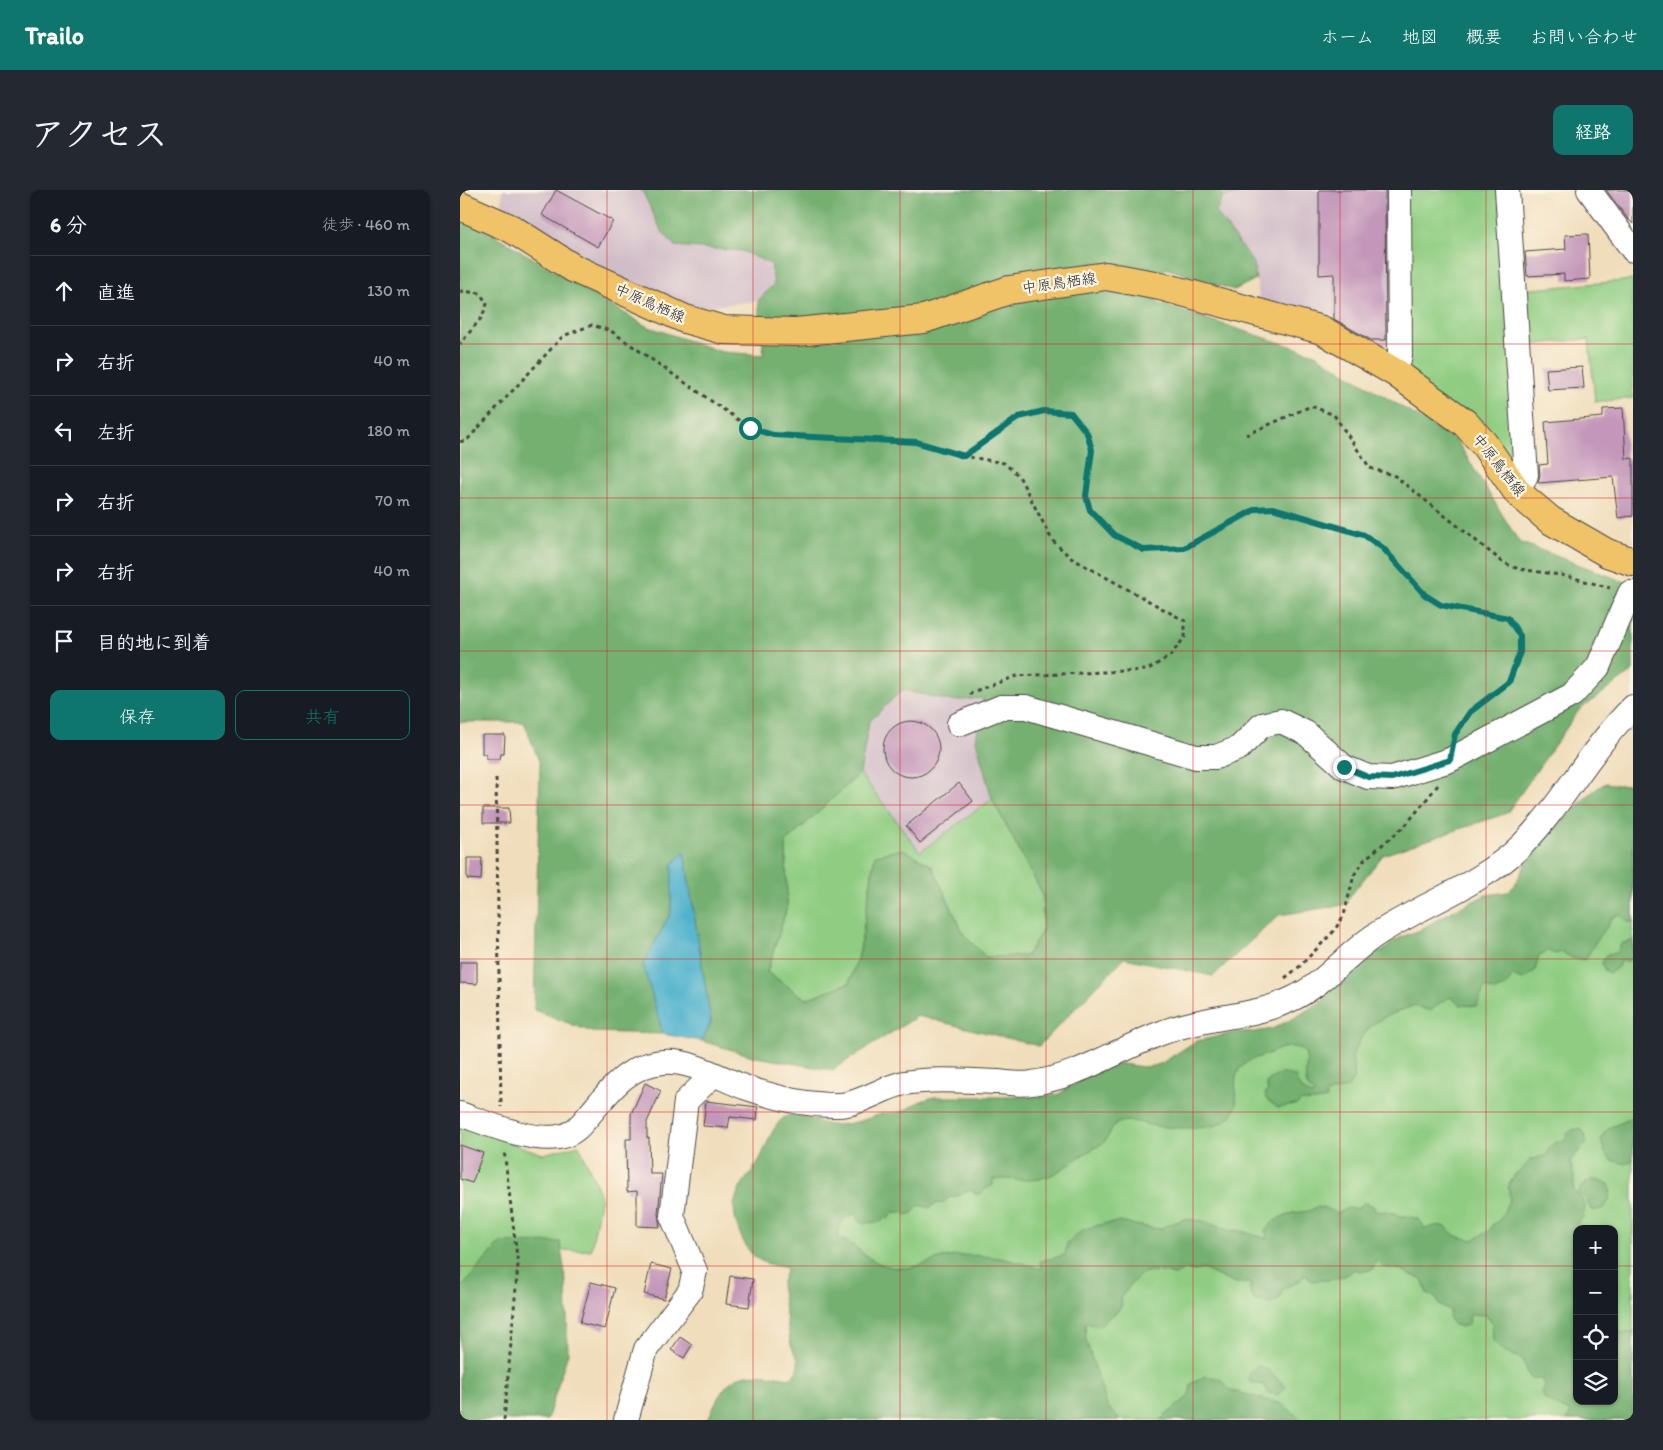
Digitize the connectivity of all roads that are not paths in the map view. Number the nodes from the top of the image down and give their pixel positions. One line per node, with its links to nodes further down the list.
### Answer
1 (1399, 190): 6 (street)
2 (1507, 190): 7 (street)
3 (1589, 190): 5 (street)
4 (460, 206): 6 (main road, 中原鳥栖線)
5 (1633, 250)
6 (1396, 373): 7 (main road, 中原鳥栖線)
7 (1518, 492): 8 (main road, 中原鳥栖線)
8 (1633, 562)
9 (1632, 593): 11 (street)
10 (1633, 707): 12 (street)
11 (959, 724)
12 (713, 1075): 13 (street); 14 (street)
13 (460, 1114)
14 (626, 1420)

